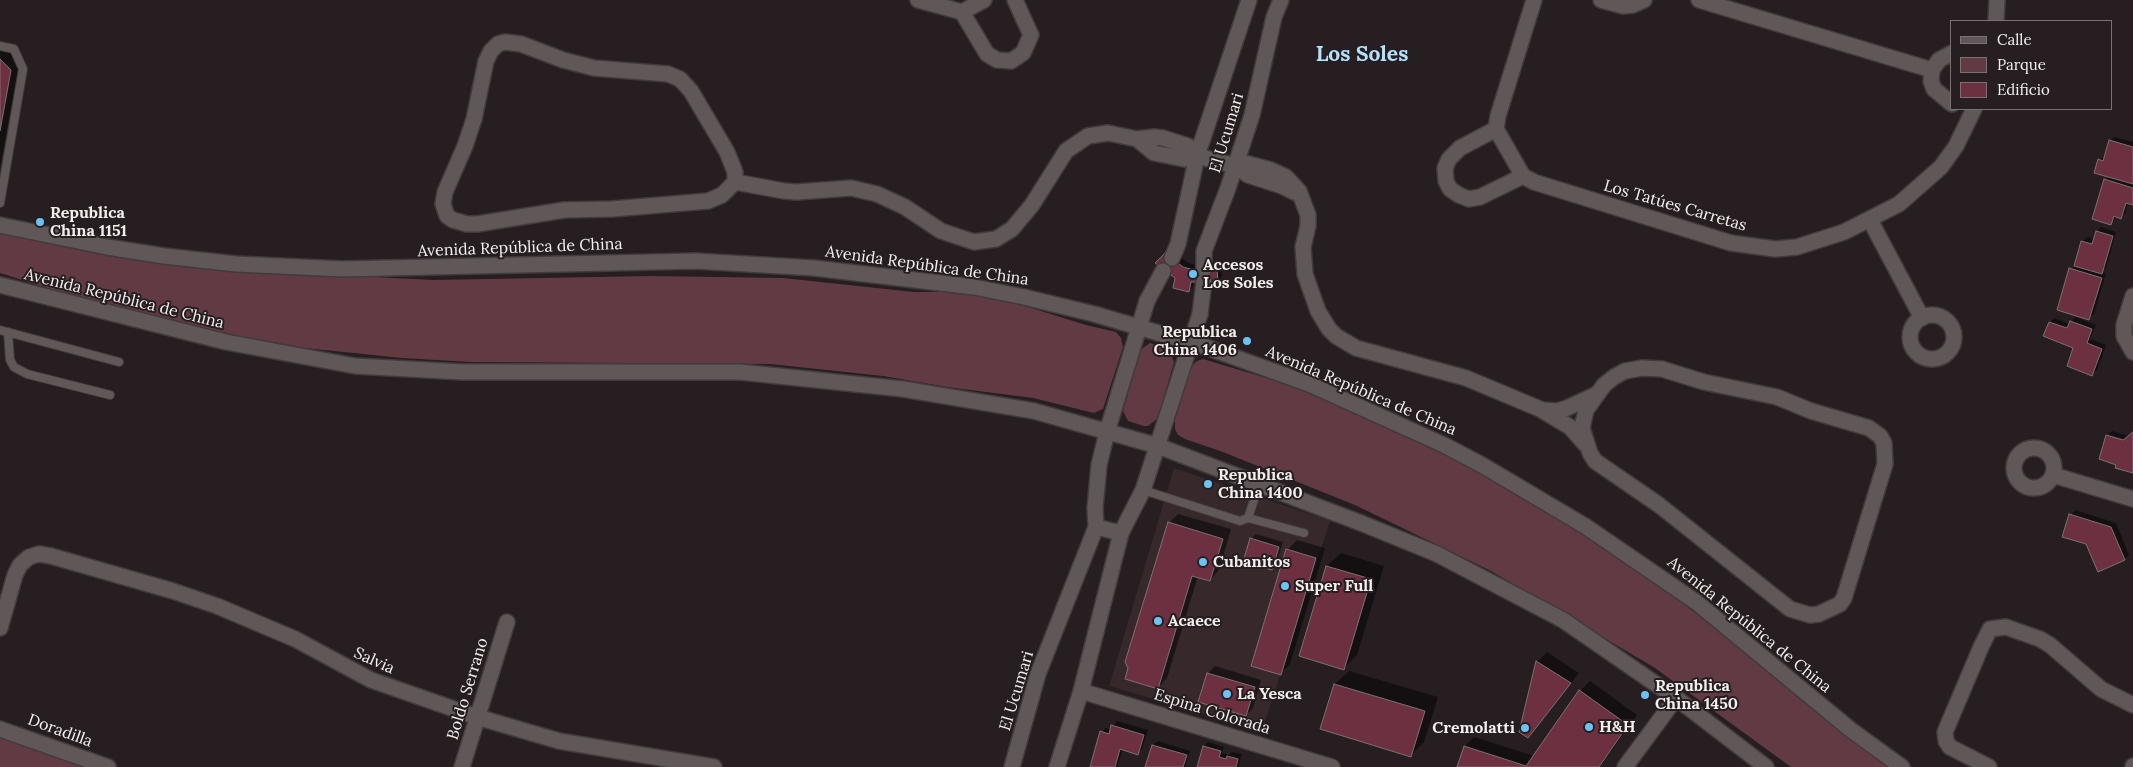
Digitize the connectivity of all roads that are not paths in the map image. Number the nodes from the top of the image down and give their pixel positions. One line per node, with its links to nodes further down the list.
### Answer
1 (918, 0): 11 (street)
2 (984, 0): 11 (street)
3 (1015, 0): 11 (street)
4 (1249, 0): 19 (street, El Ucumari)
5 (1534, 0): 18 (street)
6 (1601, 0): 7 (street)
7 (1644, 0)
8 (1699, 0): 15 (street)
9 (1997, 0): 12 (street)
10 (1280, 2): 20 (street, El Ucumari)
11 (962, 12)
12 (1996, 20)
13 (0, 46): 23 (lane)
14 (1950, 54): 15 (street)
15 (1932, 70): 16 (street)
16 (1950, 102)
17 (1969, 110): 24 (street, Los Tatúes Carretas)
18 (1496, 129): 21 (street); 21 (street)
19 (1197, 156): 20 (street); 22 (street); 26 (street, El Ucumari)
20 (1236, 166): 33 (street, El Ucumari); 38 (street)
21 (1523, 176): 24 (street, Los Tatúes Carretas)
22 (734, 182): 22 (street)
23 (0, 202)
24 (1870, 220): 30 (street)
25 (0, 225): 31 (street, Avenida República de China)
26 (1172, 258)
27 (1163, 271): 31 (street)
28 (0, 285): 39 (street, Avenida República de China)
29 (2133, 296): 34 (street)
30 (1922, 318)
31 (1138, 329): 33 (street, Avenida República de China); 39 (street)
32 (4, 331): 35 (lane); 37 (lane)
33 (1190, 343): 40 (street, El Ucumari); 65 (street, Avenida República de China)
34 (2133, 352)
35 (119, 362)
36 (1596, 395): 38 (street); 41 (street); 41 (street)
37 (110, 396)
38 (1540, 410): 41 (street)
39 (1107, 432): 40 (street, Avenida República de China); 47 (street)
40 (1158, 446): 43 (street, Avenida República de China); 44 (street, El Ucumari)
41 (1587, 446)
42 (2053, 475): 45 (street)
43 (1259, 485): 46 (lane); 53 (street, Avenida República de China)
44 (1143, 490): 46 (lane); 48 (street, El Ucumari)
45 (2133, 499)
46 (1248, 518): 49 (lane)
47 (1096, 527): 48 (street); 60 (street, El Ucumari)
48 (1121, 533): 52 (street, El Ucumari)
49 (1304, 533)
50 (507, 622): 55 (street, Boldo Serrano)
51 (0, 628): 55 (street, Salvia)
52 (1081, 691): 61 (street); 62 (street, Espina Colorada)
53 (1676, 698): 63 (street); 64 (street, Avenida República de China)
54 (2133, 705): 66 (street)
55 (477, 717): 58 (street, Boldo Serrano); 59 (street, Salvia)
56 (0, 729): 57 (street, Doradilla)
57 (108, 767)
58 (462, 767)
59 (714, 767)
60 (1012, 767)
61 (1057, 767)
62 (1332, 767)
63 (1625, 767)
64 (1766, 767)
65 (1902, 767)
66 (1989, 767)

